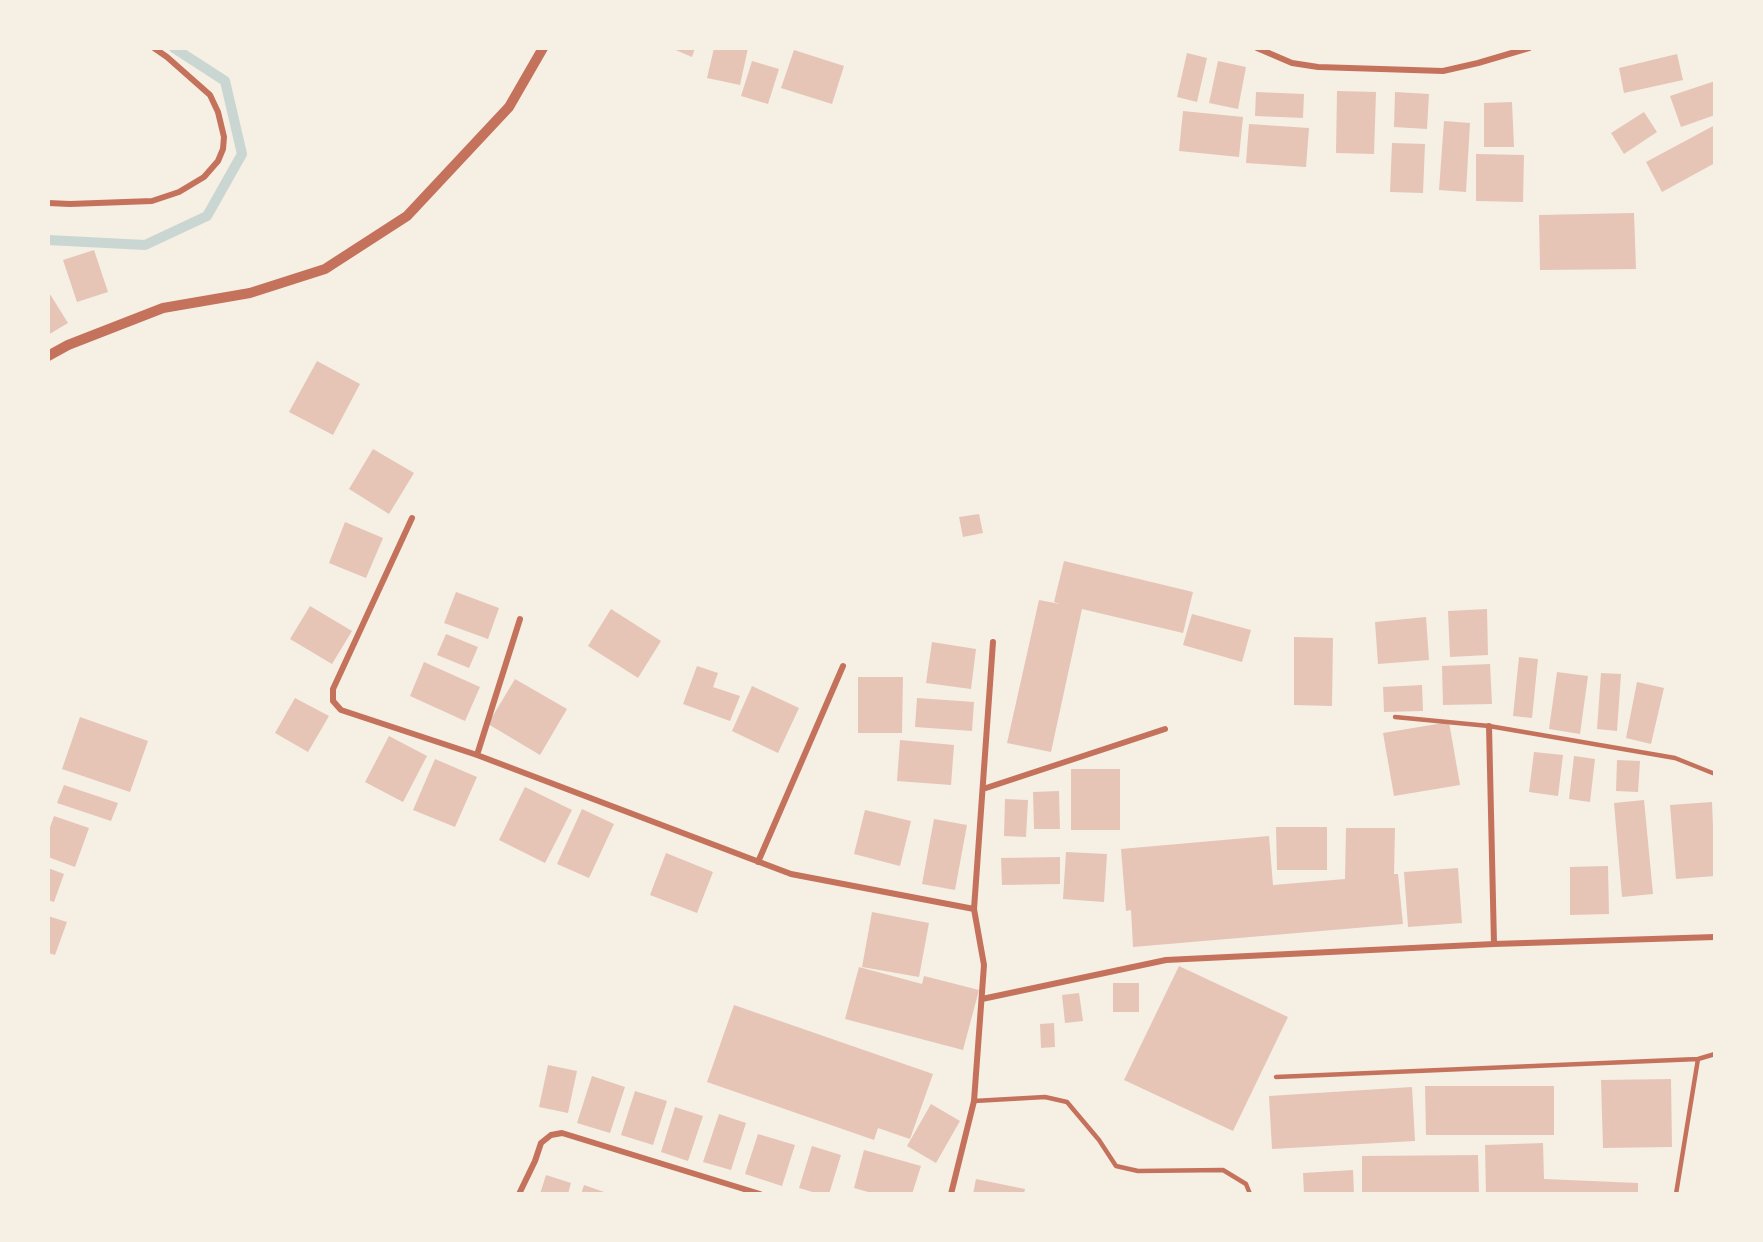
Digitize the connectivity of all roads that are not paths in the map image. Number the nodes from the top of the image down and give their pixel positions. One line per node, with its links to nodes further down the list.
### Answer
1 (154, 48): 5 (street)
2 (543, 48): 6 (street)
3 (1257, 48): 4 (street)
4 (1529, 48)
5 (48, 203)
6 (48, 356)
7 (412, 518): 14 (street)
8 (520, 619): 14 (street)
9 (993, 642): 16 (street)
10 (843, 666): 17 (street)
11 (1395, 717): 12 (lane)
12 (1489, 726): 15 (lane); 20 (street)
13 (1165, 729): 16 (street)
14 (477, 755): 17 (street)
15 (1715, 774)
16 (983, 789): 18 (street)
17 (758, 862): 18 (street)
18 (974, 909): 21 (street)
19 (1715, 937): 20 (street)
20 (1494, 944): 21 (street)
21 (982, 999): 25 (street)
22 (1715, 1054): 23 (lane)
23 (1698, 1059): 24 (lane); 30 (lane)
24 (1276, 1077)
25 (974, 1101): 28 (street); 29 (lane)
26 (519, 1194): 27 (street)
27 (760, 1194)
28 (951, 1194)
29 (1250, 1194)
30 (1677, 1194)

